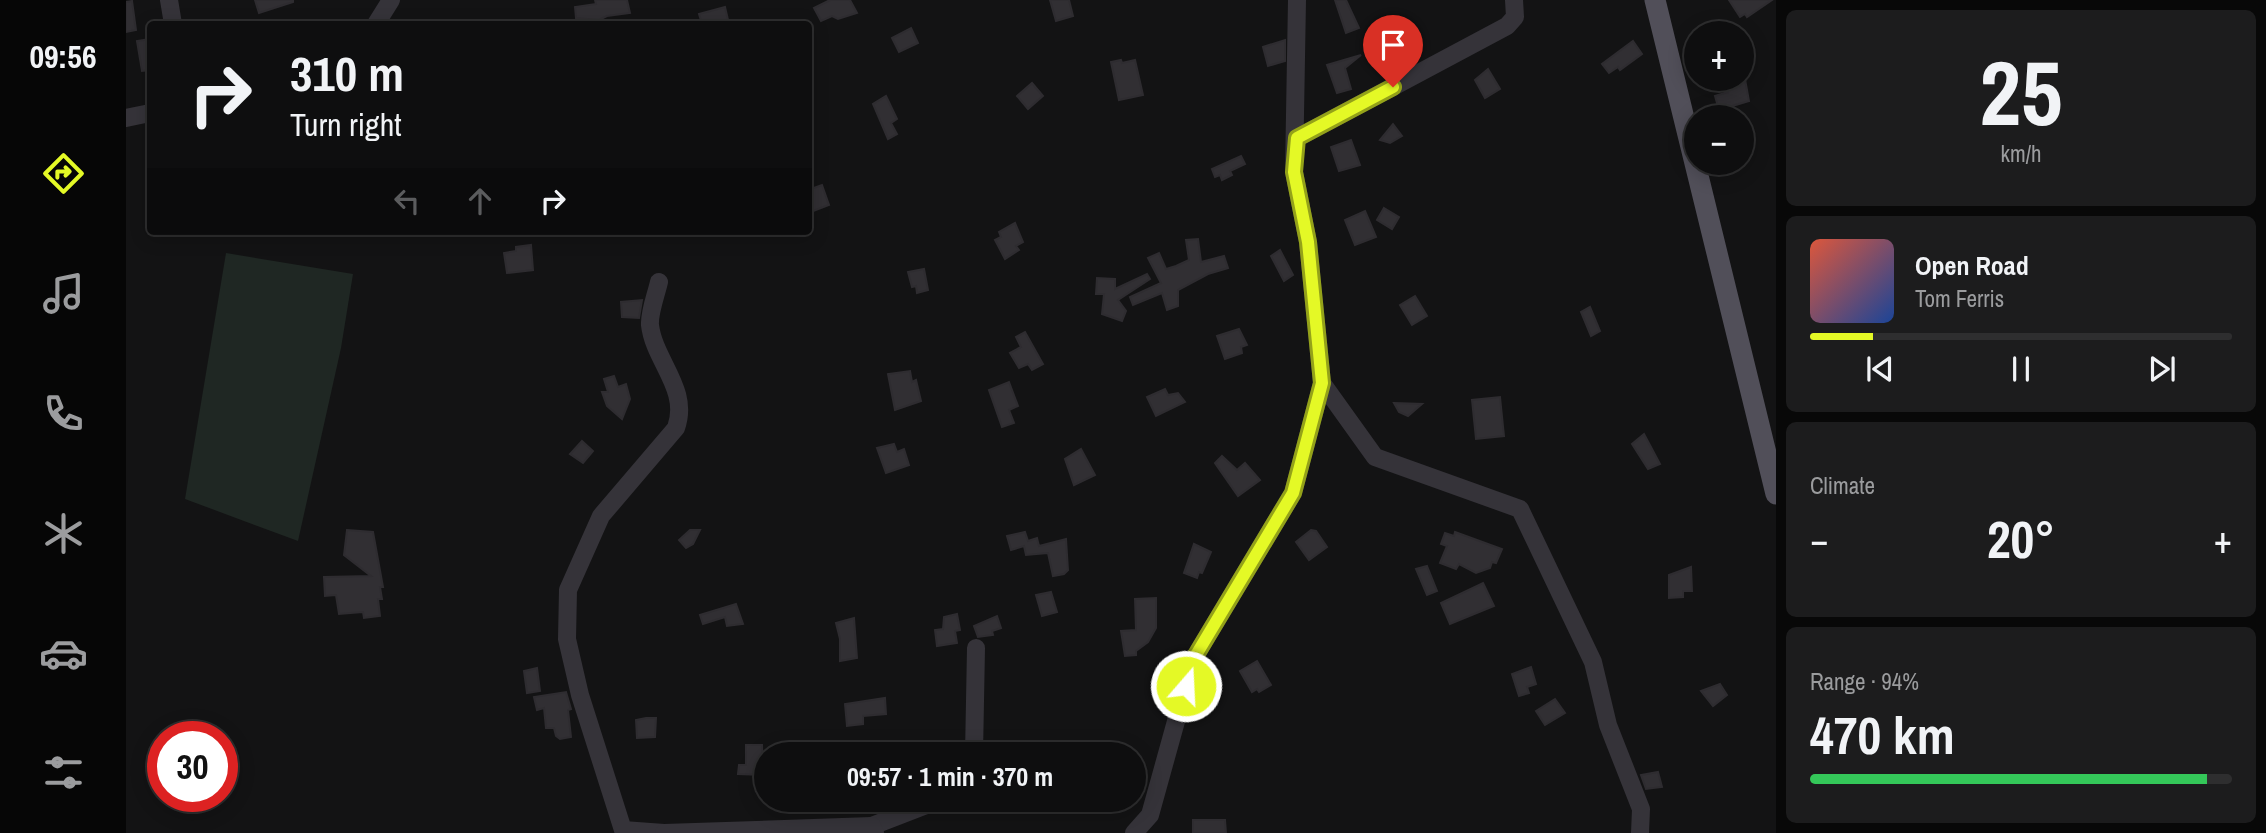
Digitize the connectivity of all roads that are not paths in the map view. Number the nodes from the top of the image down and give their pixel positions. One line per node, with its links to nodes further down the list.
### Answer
1 (169, 0): 6 (street)
2 (391, 0): 7 (street)
3 (1297, 0): 10 (street)
4 (1514, 0): 10 (street)
5 (1655, 0): 13 (main road)
6 (172, 21)
7 (378, 21)
8 (147, 114): 9 (street)
9 (126, 118)
10 (1297, 138): 12 (street)
11 (659, 282): 18 (street)
12 (1322, 383): 19 (street); 20 (street)
13 (1776, 494)
14 (976, 648): 15 (street)
15 (974, 742)
16 (912, 812): 17 (street)
17 (873, 829): 18 (street)
18 (664, 833)
19 (1134, 833)
20 (1640, 833)

